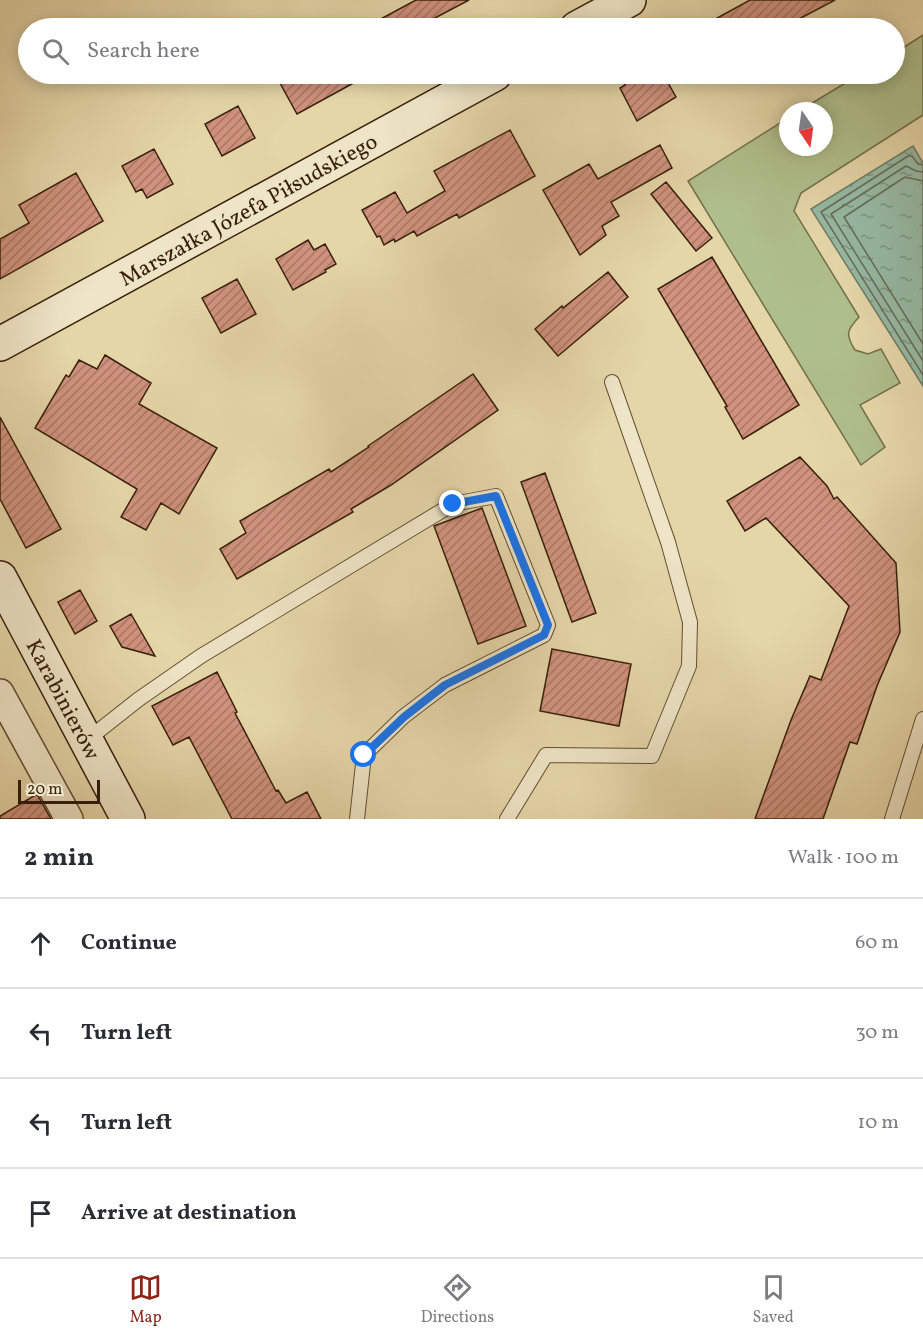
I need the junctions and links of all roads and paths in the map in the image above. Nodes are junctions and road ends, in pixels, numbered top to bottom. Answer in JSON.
{"nodes":[{"id":1,"x":629,"y":0,"type":"edge"},
{"id":2,"x":596,"y":18,"type":"edge"},
{"id":3,"x":477,"y":84,"type":"edge"},
{"id":4,"x":0,"y":344,"type":"edge"},
{"id":5,"x":612,"y":382,"type":"dead end"},
{"id":6,"x":0,"y":578,"type":"edge"},
{"id":7,"x":0,"y":693,"type":"edge"},
{"id":8,"x":923,"y":718,"type":"edge"},
{"id":9,"x":86,"y":740,"type":"junction"},
{"id":10,"x":69,"y":819,"type":"edge"},
{"id":11,"x":128,"y":819,"type":"edge"},
{"id":12,"x":357,"y":819,"type":"edge"},
{"id":13,"x":507,"y":819,"type":"edge"},
{"id":14,"x":892,"y":819,"type":"edge"}],
"edges":[{"from":1,"to":2,"type":"main road"},
{"from":3,"to":4,"type":"main road","name":"Marszałka Józefa Piłsudskiego"},
{"from":5,"to":13,"type":"lane"},
{"from":6,"to":9,"type":"main road","name":"Karabinierów"},
{"from":7,"to":10,"type":"street"},
{"from":8,"to":14,"type":"lane"},
{"from":9,"to":11,"type":"main road","name":"Karabinierów"},
{"from":9,"to":12,"type":"lane"}]}
